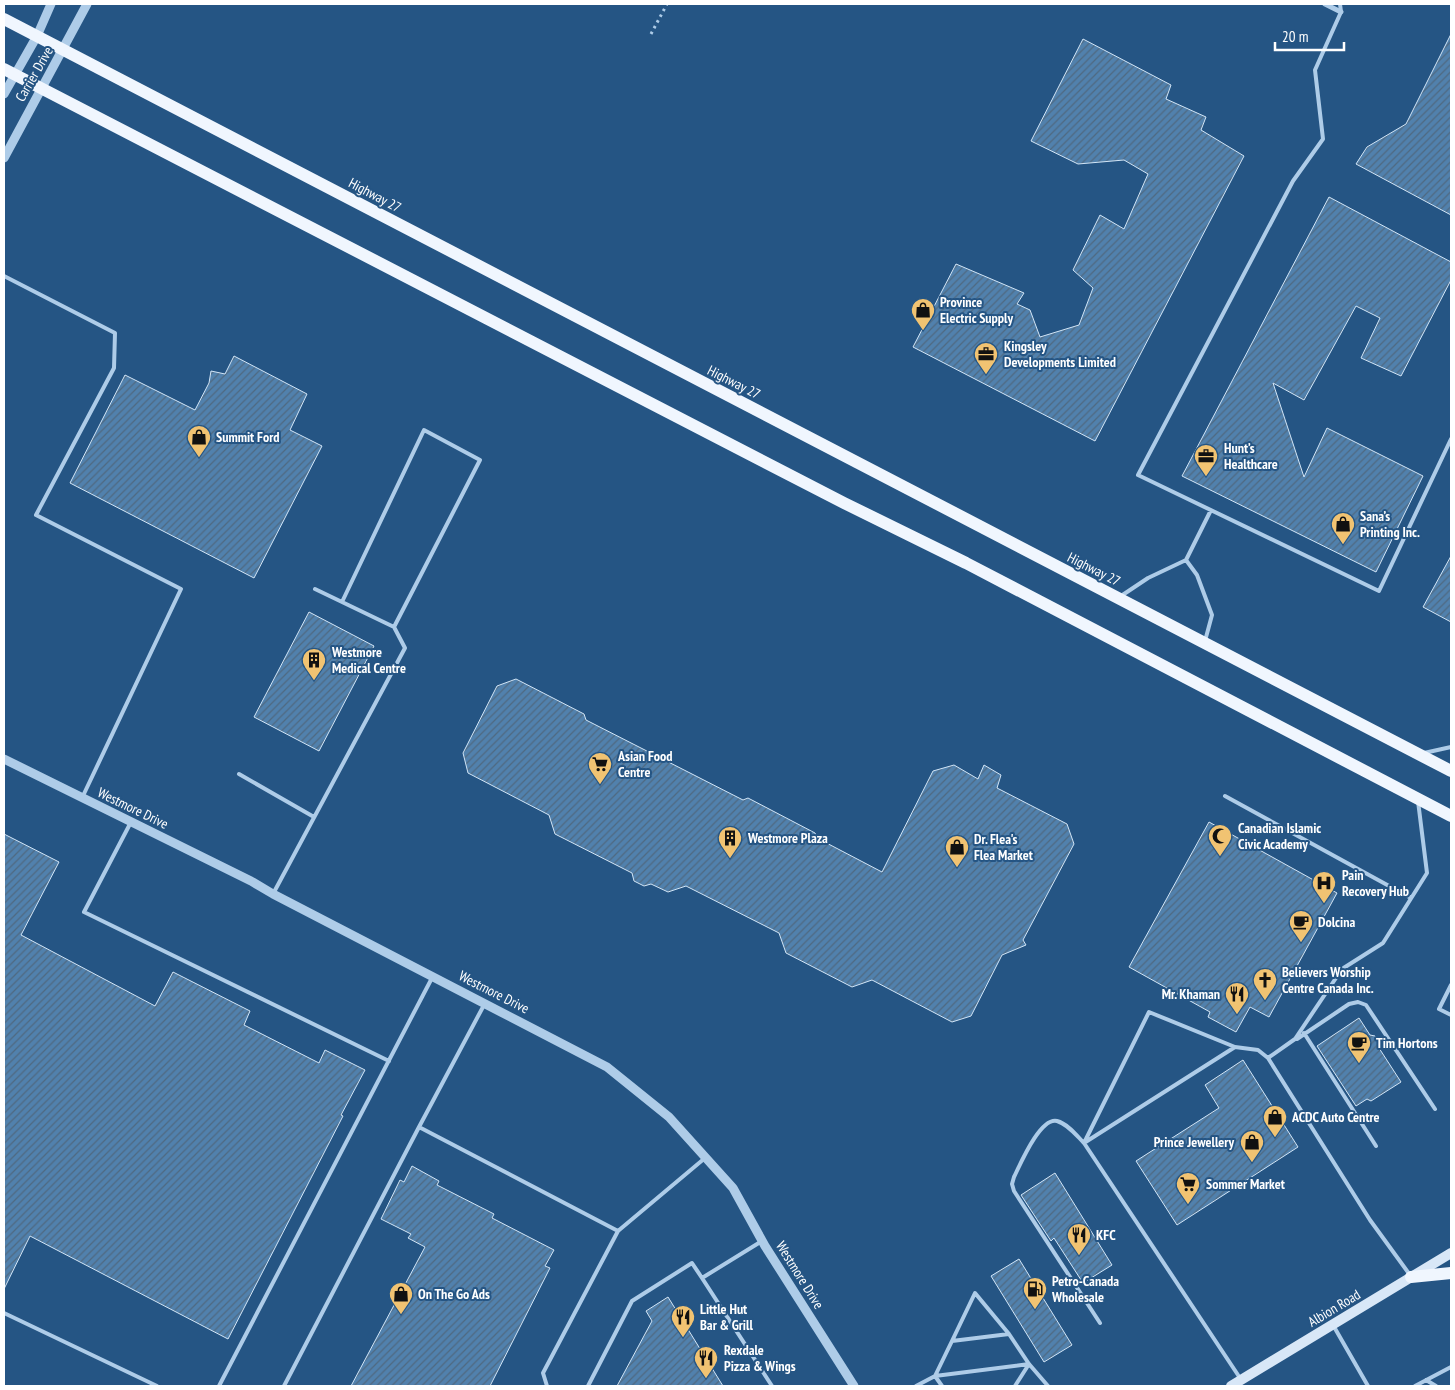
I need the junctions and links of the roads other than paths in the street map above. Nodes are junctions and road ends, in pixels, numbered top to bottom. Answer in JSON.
{"nodes":[{"id":1,"x":51,"y":4,"type":"edge"},
{"id":2,"x":87,"y":4,"type":"edge"},
{"id":3,"x":1325,"y":4,"type":"edge"},
{"id":4,"x":1340,"y":4,"type":"edge"},
{"id":5,"x":1341,"y":12,"type":"junction"},
{"id":6,"x":4,"y":19,"type":"edge"},
{"id":7,"x":36,"y":36,"type":"junction"},
{"id":8,"x":64,"y":51,"type":"junction"},
{"id":9,"x":9,"y":72,"type":"edge"},
{"id":10,"x":40,"y":89,"type":"junction"},
{"id":11,"x":4,"y":94,"type":"edge"},
{"id":12,"x":4,"y":158,"type":"edge"},
{"id":13,"x":4,"y":276,"type":"edge"},
{"id":14,"x":1451,"y":439,"type":"edge"},
{"id":15,"x":1211,"y":510,"type":"junction"},
{"id":16,"x":1186,"y":560,"type":"junction"},
{"id":17,"x":315,"y":589,"type":"dead end"},
{"id":18,"x":1117,"y":598,"type":"junction"},
{"id":19,"x":342,"y":602,"type":"junction"},
{"id":20,"x":394,"y":627,"type":"junction"},
{"id":21,"x":1204,"y":643,"type":"junction"},
{"id":22,"x":1451,"y":748,"type":"edge"},
{"id":23,"x":1419,"y":754,"type":"junction"},
{"id":24,"x":4,"y":760,"type":"edge"},
{"id":25,"x":1451,"y":771,"type":"edge"},
{"id":26,"x":239,"y":774,"type":"dead end"},
{"id":27,"x":1225,"y":796,"type":"dead end"},
{"id":28,"x":82,"y":798,"type":"junction"},
{"id":29,"x":1418,"y":799,"type":"junction"},
{"id":30,"x":1451,"y":816,"type":"edge"},
{"id":31,"x":314,"y":817,"type":"junction"},
{"id":32,"x":131,"y":822,"type":"junction"},
{"id":33,"x":273,"y":894,"type":"junction"},
{"id":34,"x":1411,"y":898,"type":"junction"},
{"id":35,"x":433,"y":976,"type":"junction"},
{"id":36,"x":1451,"y":985,"type":"edge"},
{"id":37,"x":485,"y":1003,"type":"junction"},
{"id":38,"x":1451,"y":1015,"type":"edge"},
{"id":39,"x":1304,"y":1033,"type":"junction"},
{"id":40,"x":1295,"y":1039,"type":"junction"},
{"id":41,"x":1235,"y":1047,"type":"junction"},
{"id":42,"x":1268,"y":1058,"type":"junction"},
{"id":43,"x":389,"y":1061,"type":"junction"},
{"id":44,"x":1435,"y":1109,"type":"dead end"},
{"id":45,"x":418,"y":1127,"type":"junction"},
{"id":46,"x":1084,"y":1143,"type":"junction"},
{"id":47,"x":1376,"y":1146,"type":"dead end"},
{"id":48,"x":706,"y":1157,"type":"junction"},
{"id":49,"x":618,"y":1231,"type":"junction"},
{"id":50,"x":762,"y":1241,"type":"junction"},
{"id":51,"x":1451,"y":1253,"type":"edge"},
{"id":52,"x":1451,"y":1273,"type":"edge"},
{"id":53,"x":1411,"y":1277,"type":"junction"},
{"id":54,"x":702,"y":1278,"type":"junction"},
{"id":55,"x":4,"y":1313,"type":"edge"},
{"id":56,"x":1100,"y":1323,"type":"dead end"},
{"id":57,"x":1333,"y":1325,"type":"junction"},
{"id":58,"x":1010,"y":1334,"type":"junction"},
{"id":59,"x":952,"y":1341,"type":"junction"},
{"id":60,"x":1029,"y":1364,"type":"junction"},
{"id":61,"x":1451,"y":1366,"type":"edge"},
{"id":62,"x":935,"y":1376,"type":"junction"},
{"id":63,"x":1241,"y":1380,"type":"junction"},
{"id":64,"x":1426,"y":1380,"type":"junction"},
{"id":65,"x":156,"y":1386,"type":"edge"},
{"id":66,"x":219,"y":1386,"type":"edge"},
{"id":67,"x":284,"y":1386,"type":"edge"},
{"id":68,"x":547,"y":1386,"type":"edge"},
{"id":69,"x":588,"y":1386,"type":"edge"},
{"id":70,"x":772,"y":1386,"type":"edge"},
{"id":71,"x":854,"y":1386,"type":"edge"},
{"id":72,"x":916,"y":1386,"type":"edge"},
{"id":73,"x":942,"y":1386,"type":"edge"},
{"id":74,"x":1015,"y":1386,"type":"edge"},
{"id":75,"x":1048,"y":1386,"type":"edge"},
{"id":76,"x":1230,"y":1386,"type":"edge"},
{"id":77,"x":1368,"y":1386,"type":"edge"},
{"id":78,"x":1415,"y":1386,"type":"edge"},
{"id":79,"x":1436,"y":1386,"type":"edge"}],
"edges":[{"from":1,"to":7,"type":"street","name":"Carrier Drive"},
{"from":2,"to":8,"type":"street","name":"Carrier Drive"},
{"from":3,"to":5,"type":"street"},
{"from":4,"to":5,"type":"lane"},
{"from":5,"to":15,"type":"lane"},
{"from":6,"to":7,"type":"main road","name":"Highway 27"},
{"from":7,"to":8,"type":"main road","name":"Highway 27"},
{"from":7,"to":9,"type":"street","name":"Carrier Drive"},
{"from":8,"to":10,"type":"street","name":"Carrier Drive"},
{"from":8,"to":18,"type":"main road","name":"Highway 27"},
{"from":9,"to":10,"type":"main road"},
{"from":9,"to":11,"type":"street","name":"Carrier Drive"},
{"from":10,"to":12,"type":"street","name":"Carrier Drive"},
{"from":10,"to":29,"type":"main road"},
{"from":13,"to":28,"type":"lane"},
{"from":14,"to":15,"type":"lane"},
{"from":15,"to":16,"type":"lane"},
{"from":16,"to":18,"type":"lane"},
{"from":16,"to":21,"type":"lane"},
{"from":17,"to":19,"type":"lane"},
{"from":18,"to":21,"type":"main road","name":"Highway 27"},
{"from":19,"to":20,"type":"lane"},
{"from":19,"to":20,"type":"lane"},
{"from":20,"to":31,"type":"lane"},
{"from":21,"to":23,"type":"main road","name":"Highway 27"},
{"from":22,"to":23,"type":"lane"},
{"from":23,"to":25,"type":"main road","name":"Highway 27"},
{"from":24,"to":28,"type":"street","name":"Westmore Drive"},
{"from":26,"to":31,"type":"lane"},
{"from":27,"to":34,"type":"lane"},
{"from":28,"to":32,"type":"street","name":"Westmore Drive"},
{"from":29,"to":30,"type":"main road"},
{"from":29,"to":34,"type":"lane"},
{"from":31,"to":33,"type":"lane"},
{"from":32,"to":33,"type":"street","name":"Westmore Drive"},
{"from":32,"to":43,"type":"lane"},
{"from":33,"to":35,"type":"street","name":"Westmore Drive"},
{"from":34,"to":40,"type":"lane"},
{"from":35,"to":37,"type":"street","name":"Westmore Drive"},
{"from":35,"to":43,"type":"lane"},
{"from":36,"to":38,"type":"lane"},
{"from":37,"to":45,"type":"lane"},
{"from":37,"to":48,"type":"street","name":"Westmore Drive"},
{"from":39,"to":40,"type":"lane"},
{"from":39,"to":44,"type":"lane"},
{"from":39,"to":47,"type":"lane"},
{"from":40,"to":42,"type":"lane"},
{"from":41,"to":42,"type":"lane"},
{"from":41,"to":46,"type":"lane"},
{"from":41,"to":46,"type":"lane"},
{"from":42,"to":53,"type":"lane"},
{"from":43,"to":66,"type":"lane"},
{"from":45,"to":49,"type":"lane"},
{"from":45,"to":67,"type":"lane"},
{"from":46,"to":56,"type":"lane"},
{"from":46,"to":63,"type":"lane"},
{"from":48,"to":49,"type":"lane"},
{"from":48,"to":50,"type":"street","name":"Westmore Drive"},
{"from":49,"to":68,"type":"lane"},
{"from":50,"to":54,"type":"lane"},
{"from":50,"to":71,"type":"street","name":"Westmore Drive"},
{"from":51,"to":53,"type":"main road","name":"Albion Road"},
{"from":52,"to":53,"type":"main road"},
{"from":53,"to":57,"type":"main road","name":"Albion Road"},
{"from":54,"to":69,"type":"lane"},
{"from":54,"to":70,"type":"lane"},
{"from":55,"to":65,"type":"lane"},
{"from":57,"to":63,"type":"main road","name":"Albion Road"},
{"from":57,"to":77,"type":"lane"},
{"from":58,"to":59,"type":"lane"},
{"from":58,"to":59,"type":"lane"},
{"from":58,"to":60,"type":"lane"},
{"from":59,"to":62,"type":"lane"},
{"from":60,"to":62,"type":"lane"},
{"from":60,"to":74,"type":"lane"},
{"from":60,"to":75,"type":"lane"},
{"from":61,"to":64,"type":"lane"},
{"from":62,"to":72,"type":"lane"},
{"from":62,"to":73,"type":"lane"},
{"from":63,"to":76,"type":"main road","name":"Albion Road"},
{"from":64,"to":78,"type":"lane"},
{"from":64,"to":79,"type":"lane"}]}
